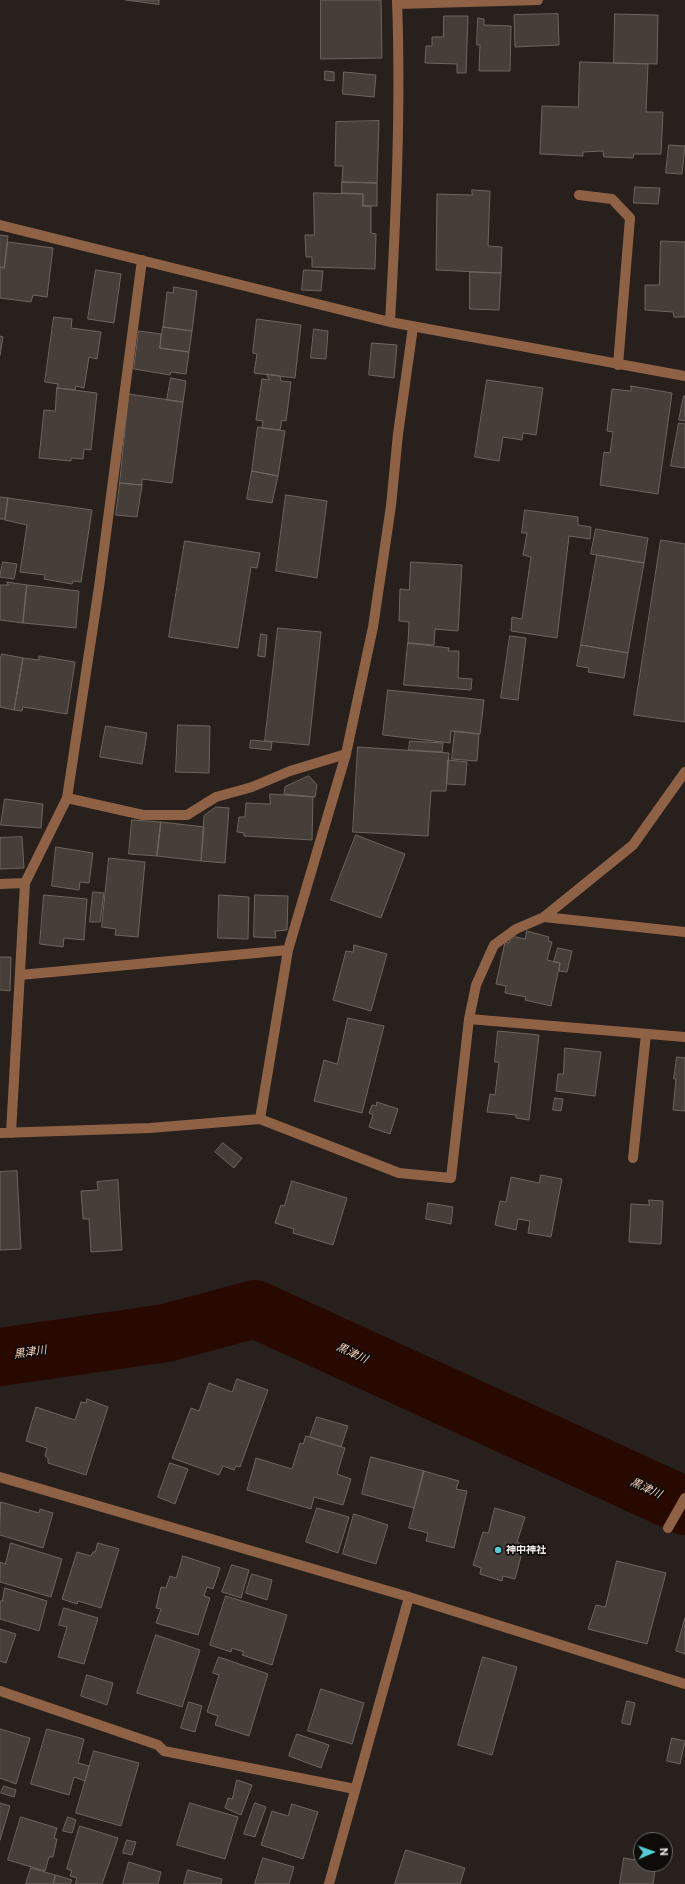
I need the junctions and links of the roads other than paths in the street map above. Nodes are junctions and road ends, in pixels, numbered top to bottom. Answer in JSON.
{"nodes":[{"id":1,"x":538,"y":0,"type":"edge"},
{"id":2,"x":524,"y":1,"type":"edge"},
{"id":3,"x":397,"y":2,"type":"edge"},
{"id":4,"x":579,"y":195,"type":"dead end"},
{"id":5,"x":0,"y":225,"type":"edge"},
{"id":6,"x":142,"y":260,"type":"junction"},
{"id":7,"x":390,"y":322,"type":"junction"},
{"id":8,"x":413,"y":327,"type":"junction"},
{"id":9,"x":618,"y":365,"type":"junction"},
{"id":10,"x":685,"y":376,"type":"edge"},
{"id":11,"x":346,"y":754,"type":"junction"},
{"id":12,"x":685,"y":772,"type":"edge"},
{"id":13,"x":67,"y":798,"type":"junction"},
{"id":14,"x":24,"y":883,"type":"junction"},
{"id":15,"x":0,"y":884,"type":"edge"},
{"id":16,"x":544,"y":917,"type":"junction"},
{"id":17,"x":685,"y":932,"type":"edge"},
{"id":18,"x":288,"y":950,"type":"junction"},
{"id":19,"x":20,"y":976,"type":"junction"},
{"id":20,"x":469,"y":1019,"type":"junction"},
{"id":21,"x":646,"y":1034,"type":"junction"},
{"id":22,"x":685,"y":1037,"type":"edge"},
{"id":23,"x":260,"y":1119,"type":"junction"},
{"id":24,"x":0,"y":1133,"type":"edge"},
{"id":25,"x":11,"y":1133,"type":"junction"},
{"id":26,"x":633,"y":1158,"type":"dead end"},
{"id":27,"x":0,"y":1476,"type":"edge"},
{"id":28,"x":685,"y":1498,"type":"edge"},
{"id":29,"x":668,"y":1528,"type":"dead end"},
{"id":30,"x":409,"y":1597,"type":"junction"},
{"id":31,"x":685,"y":1684,"type":"edge"},
{"id":32,"x":0,"y":1691,"type":"edge"},
{"id":33,"x":355,"y":1789,"type":"junction"},
{"id":34,"x":329,"y":1884,"type":"edge"}],
"edges":[{"from":1,"to":2,"type":"street"},
{"from":2,"to":3,"type":"street"},
{"from":3,"to":7,"type":"street"},
{"from":4,"to":9,"type":"street"},
{"from":5,"to":6,"type":"street"},
{"from":6,"to":7,"type":"street"},
{"from":6,"to":13,"type":"street"},
{"from":7,"to":8,"type":"street"},
{"from":8,"to":9,"type":"street"},
{"from":8,"to":11,"type":"street"},
{"from":9,"to":10,"type":"street"},
{"from":11,"to":13,"type":"street"},
{"from":11,"to":18,"type":"street"},
{"from":12,"to":16,"type":"street"},
{"from":13,"to":14,"type":"street"},
{"from":14,"to":15,"type":"street"},
{"from":14,"to":19,"type":"street"},
{"from":16,"to":17,"type":"street"},
{"from":16,"to":20,"type":"street"},
{"from":18,"to":19,"type":"street"},
{"from":18,"to":23,"type":"street"},
{"from":19,"to":25,"type":"street"},
{"from":20,"to":21,"type":"street"},
{"from":20,"to":23,"type":"street"},
{"from":21,"to":22,"type":"street"},
{"from":21,"to":26,"type":"street"},
{"from":23,"to":25,"type":"street"},
{"from":24,"to":25,"type":"street"},
{"from":27,"to":30,"type":"street"},
{"from":28,"to":29,"type":"street"},
{"from":30,"to":31,"type":"street"},
{"from":30,"to":33,"type":"street"},
{"from":32,"to":33,"type":"street"},
{"from":33,"to":34,"type":"street"}]}
